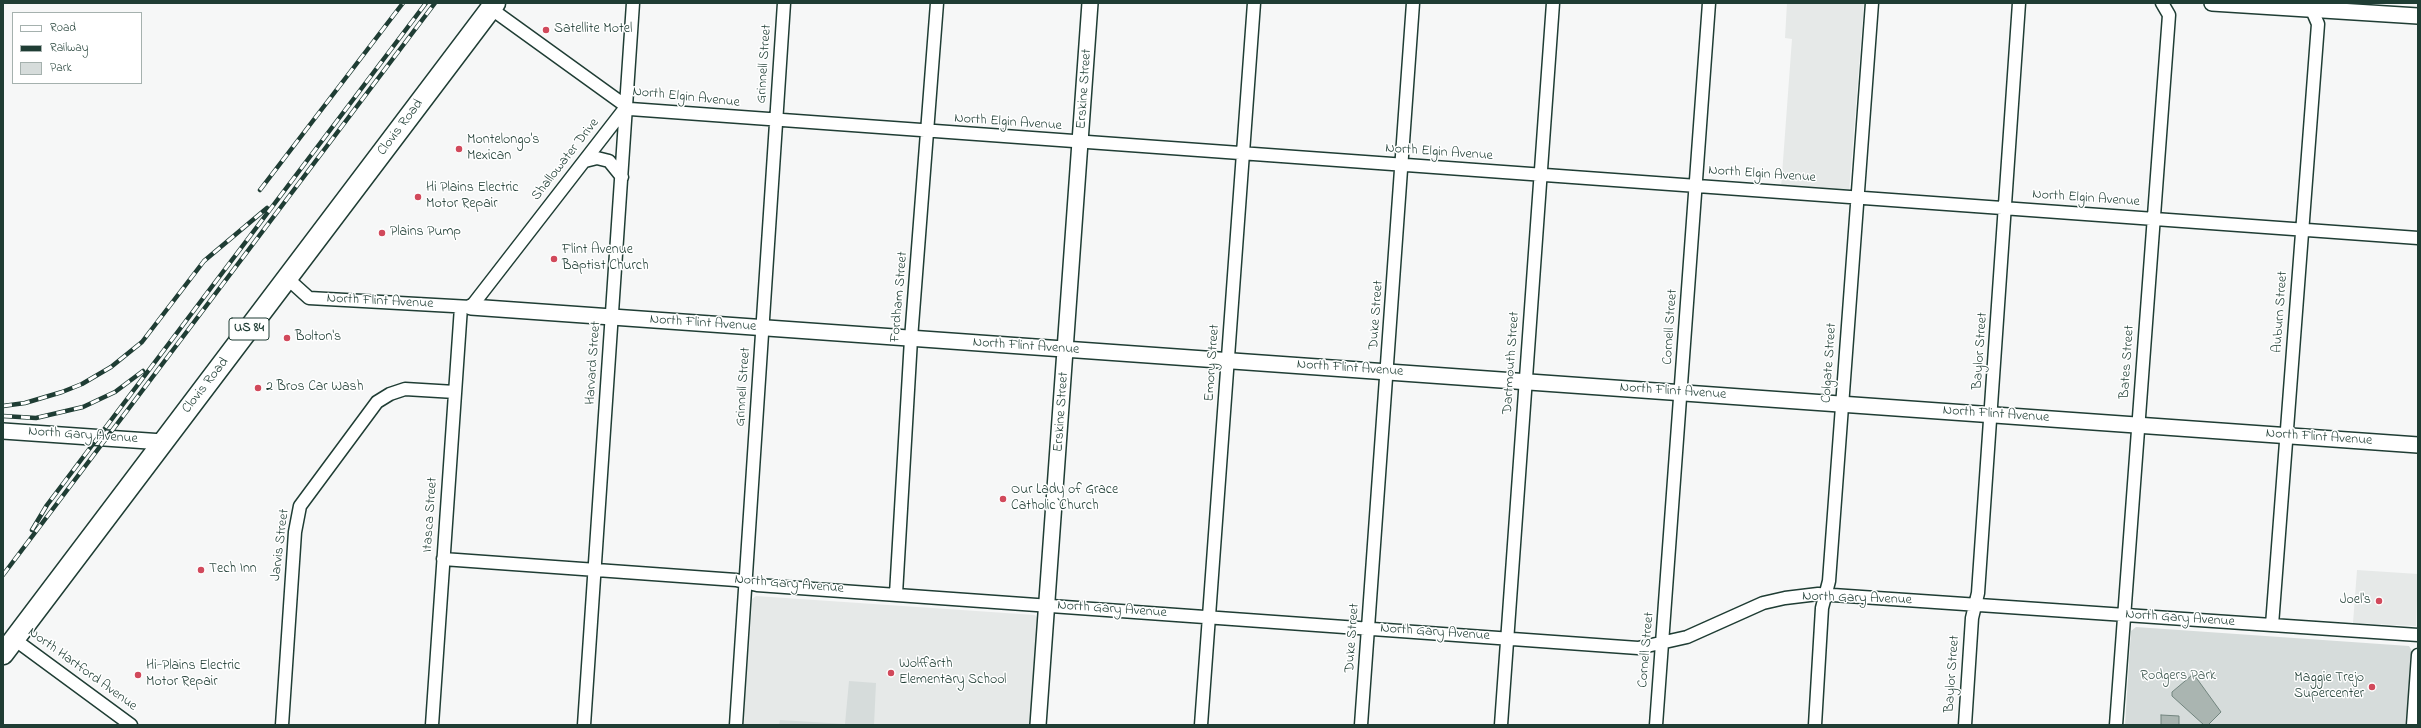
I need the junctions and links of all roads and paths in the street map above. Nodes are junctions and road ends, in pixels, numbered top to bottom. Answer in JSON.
{"nodes":[{"id":1,"x":633,"y":3,"type":"edge"},
{"id":2,"x":784,"y":3,"type":"edge"},
{"id":3,"x":937,"y":3,"type":"edge"},
{"id":4,"x":1090,"y":3,"type":"edge"},
{"id":5,"x":1254,"y":3,"type":"edge"},
{"id":6,"x":1414,"y":3,"type":"edge"},
{"id":7,"x":1553,"y":3,"type":"edge"},
{"id":8,"x":1709,"y":3,"type":"edge"},
{"id":9,"x":1872,"y":3,"type":"edge"},
{"id":10,"x":2019,"y":3,"type":"edge"},
{"id":11,"x":2162,"y":3,"type":"edge"},
{"id":12,"x":2212,"y":3,"type":"edge"},
{"id":13,"x":493,"y":6,"type":"edge"},
{"id":14,"x":2310,"y":6,"type":"edge"},
{"id":15,"x":2418,"y":16,"type":"edge"},
{"id":16,"x":626,"y":107,"type":"junction"},
{"id":17,"x":777,"y":122,"type":"junction"},
{"id":18,"x":929,"y":132,"type":"junction"},
{"id":19,"x":1081,"y":143,"type":"junction"},
{"id":20,"x":1243,"y":154,"type":"junction"},
{"id":21,"x":585,"y":161,"type":"junction"},
{"id":22,"x":1403,"y":165,"type":"junction"},
{"id":23,"x":1540,"y":174,"type":"junction"},
{"id":24,"x":622,"y":177,"type":"junction"},
{"id":25,"x":1696,"y":186,"type":"junction"},
{"id":26,"x":1857,"y":197,"type":"junction"},
{"id":27,"x":2006,"y":208,"type":"junction"},
{"id":28,"x":2154,"y":219,"type":"junction"},
{"id":29,"x":2303,"y":230,"type":"junction"},
{"id":30,"x":2418,"y":238,"type":"edge"},
{"id":31,"x":288,"y":279,"type":"junction"},
{"id":32,"x":466,"y":307,"type":"junction"},
{"id":33,"x":612,"y":317,"type":"junction"},
{"id":34,"x":763,"y":327,"type":"junction"},
{"id":35,"x":911,"y":339,"type":"junction"},
{"id":36,"x":1066,"y":350,"type":"junction"},
{"id":37,"x":1228,"y":360,"type":"junction"},
{"id":38,"x":1388,"y":372,"type":"junction"},
{"id":39,"x":1525,"y":382,"type":"junction"},
{"id":40,"x":455,"y":392,"type":"junction"},
{"id":41,"x":1682,"y":393,"type":"junction"},
{"id":42,"x":1842,"y":404,"type":"junction"},
{"id":43,"x":1991,"y":415,"type":"junction"},
{"id":44,"x":2139,"y":425,"type":"junction"},
{"id":45,"x":3,"y":431,"type":"edge"},
{"id":46,"x":2287,"y":436,"type":"junction"},
{"id":47,"x":163,"y":442,"type":"junction"},
{"id":48,"x":2418,"y":445,"type":"edge"},
{"id":49,"x":443,"y":559,"type":"junction"},
{"id":50,"x":595,"y":569,"type":"junction"},
{"id":51,"x":746,"y":582,"type":"junction"},
{"id":52,"x":896,"y":594,"type":"junction"},
{"id":53,"x":1825,"y":595,"type":"junction"},
{"id":54,"x":1976,"y":604,"type":"junction"},
{"id":55,"x":1047,"y":605,"type":"junction"},
{"id":56,"x":2124,"y":615,"type":"junction"},
{"id":57,"x":1209,"y":617,"type":"junction"},
{"id":58,"x":2272,"y":625,"type":"junction"},
{"id":59,"x":1369,"y":629,"type":"junction"},
{"id":60,"x":2418,"y":635,"type":"edge"},
{"id":61,"x":1508,"y":638,"type":"junction"},
{"id":62,"x":1662,"y":644,"type":"junction"},
{"id":63,"x":9,"y":647,"type":"edge"},
{"id":64,"x":2418,"y":655,"type":"edge"},
{"id":65,"x":131,"y":725,"type":"edge"},
{"id":66,"x":282,"y":725,"type":"edge"},
{"id":67,"x":432,"y":725,"type":"edge"},
{"id":68,"x":584,"y":725,"type":"edge"},
{"id":69,"x":736,"y":725,"type":"edge"},
{"id":70,"x":1038,"y":725,"type":"edge"},
{"id":71,"x":1201,"y":725,"type":"edge"},
{"id":72,"x":1361,"y":725,"type":"edge"},
{"id":73,"x":1501,"y":725,"type":"edge"},
{"id":74,"x":1656,"y":725,"type":"edge"},
{"id":75,"x":1815,"y":725,"type":"edge"},
{"id":76,"x":1965,"y":725,"type":"edge"},
{"id":77,"x":2116,"y":725,"type":"edge"},
{"id":78,"x":2413,"y":725,"type":"edge"}],
"edges":[{"from":1,"to":16,"type":"street","name":"Harvard Street"},
{"from":2,"to":17,"type":"street","name":"Grinnell Street"},
{"from":3,"to":18,"type":"street","name":"Fordham Street"},
{"from":4,"to":19,"type":"street","name":"Erskine Street"},
{"from":5,"to":20,"type":"street","name":"Emory Street"},
{"from":6,"to":22,"type":"street","name":"Duke Street"},
{"from":7,"to":23,"type":"street","name":"Dartmouth Street"},
{"from":8,"to":25,"type":"street","name":"Cornell Street"},
{"from":9,"to":26,"type":"street","name":"Colgate Street"},
{"from":10,"to":27,"type":"street","name":"Baylor Street"},
{"from":11,"to":28,"type":"street","name":"Bates Street"},
{"from":12,"to":14,"type":"street"},
{"from":13,"to":16,"type":"street","name":"North Elgin Avenue"},
{"from":13,"to":31,"type":"highway","name":"Clovis Road","number":"US 84"},
{"from":14,"to":15,"type":"street"},
{"from":14,"to":29,"type":"street","name":"Auburn Street"},
{"from":16,"to":17,"type":"street","name":"North Elgin Avenue"},
{"from":16,"to":21,"type":"street","name":"Shallowater Drive"},
{"from":16,"to":24,"type":"street","name":"Harvard Street"},
{"from":17,"to":18,"type":"street","name":"North Elgin Avenue"},
{"from":17,"to":34,"type":"street","name":"Grinnell Street"},
{"from":18,"to":19,"type":"street","name":"North Elgin Avenue"},
{"from":18,"to":35,"type":"street","name":"Fordham Street"},
{"from":19,"to":20,"type":"street","name":"North Elgin Avenue"},
{"from":19,"to":36,"type":"street","name":"Erskine Street"},
{"from":20,"to":22,"type":"street","name":"North Elgin Avenue"},
{"from":20,"to":37,"type":"street","name":"Emory Street"},
{"from":21,"to":24,"type":"street"},
{"from":21,"to":32,"type":"street","name":"Shallowater Drive"},
{"from":22,"to":23,"type":"street","name":"North Elgin Avenue"},
{"from":22,"to":38,"type":"street","name":"Duke Street"},
{"from":23,"to":25,"type":"street","name":"North Elgin Avenue"},
{"from":23,"to":39,"type":"street","name":"Dartmouth Street"},
{"from":24,"to":33,"type":"street","name":"Harvard Street"},
{"from":25,"to":26,"type":"street","name":"North Elgin Avenue"},
{"from":25,"to":41,"type":"street","name":"Cornell Street"},
{"from":26,"to":27,"type":"street","name":"North Elgin Avenue"},
{"from":26,"to":42,"type":"street","name":"Colgate Street"},
{"from":27,"to":28,"type":"street","name":"North Elgin Avenue"},
{"from":27,"to":43,"type":"street","name":"Baylor Street"},
{"from":28,"to":29,"type":"street","name":"North Elgin Avenue"},
{"from":28,"to":44,"type":"street","name":"Bates Street"},
{"from":29,"to":30,"type":"street","name":"North Elgin Avenue"},
{"from":29,"to":46,"type":"street","name":"Auburn Street"},
{"from":31,"to":32,"type":"street","name":"North Flint Avenue"},
{"from":31,"to":47,"type":"highway","name":"Clovis Road","number":"US 84"},
{"from":32,"to":33,"type":"street","name":"North Flint Avenue"},
{"from":32,"to":40,"type":"street","name":"Itasca Street"},
{"from":33,"to":34,"type":"street","name":"North Flint Avenue"},
{"from":33,"to":50,"type":"street","name":"Harvard Street"},
{"from":34,"to":35,"type":"street","name":"North Flint Avenue"},
{"from":34,"to":51,"type":"street","name":"Grinnell Street"},
{"from":35,"to":36,"type":"street","name":"North Flint Avenue"},
{"from":35,"to":52,"type":"street","name":"Fordham Street"},
{"from":36,"to":37,"type":"street","name":"North Flint Avenue"},
{"from":36,"to":55,"type":"street","name":"Erskine Street"},
{"from":37,"to":38,"type":"street","name":"North Flint Avenue"},
{"from":37,"to":57,"type":"street","name":"Emory Street"},
{"from":38,"to":39,"type":"street","name":"North Flint Avenue"},
{"from":38,"to":59,"type":"street","name":"Duke Street"},
{"from":39,"to":41,"type":"street","name":"North Flint Avenue"},
{"from":39,"to":61,"type":"street","name":"Dartmouth Street"},
{"from":40,"to":49,"type":"street","name":"Itasca Street"},
{"from":40,"to":66,"type":"street","name":"Jarvis Street"},
{"from":41,"to":42,"type":"street","name":"North Flint Avenue"},
{"from":41,"to":62,"type":"street","name":"Cornell Street"},
{"from":42,"to":43,"type":"street","name":"North Flint Avenue"},
{"from":42,"to":53,"type":"street","name":"Colgate Street"},
{"from":43,"to":44,"type":"street","name":"North Flint Avenue"},
{"from":43,"to":54,"type":"street","name":"Baylor Street"},
{"from":44,"to":46,"type":"street","name":"North Flint Avenue"},
{"from":44,"to":56,"type":"street","name":"Bates Street"},
{"from":45,"to":47,"type":"street","name":"North Gary Avenue"},
{"from":46,"to":48,"type":"street","name":"North Flint Avenue"},
{"from":46,"to":58,"type":"street","name":"Auburn Street"},
{"from":47,"to":63,"type":"highway","name":"Clovis Road","number":"US 84"},
{"from":49,"to":50,"type":"street","name":"North Gary Avenue"},
{"from":49,"to":67,"type":"street","name":"Itasca Street"},
{"from":50,"to":51,"type":"street","name":"North Gary Avenue"},
{"from":50,"to":68,"type":"street","name":"Harvard Street"},
{"from":51,"to":52,"type":"street","name":"North Gary Avenue"},
{"from":51,"to":69,"type":"street","name":"Grinnell Street"},
{"from":52,"to":55,"type":"street","name":"North Gary Avenue"},
{"from":53,"to":54,"type":"street","name":"North Gary Avenue"},
{"from":53,"to":62,"type":"street","name":"North Gary Avenue"},
{"from":53,"to":75,"type":"street","name":"Colgate Street"},
{"from":54,"to":56,"type":"street","name":"North Gary Avenue"},
{"from":54,"to":76,"type":"street","name":"Baylor Street"},
{"from":55,"to":57,"type":"street","name":"North Gary Avenue"},
{"from":55,"to":70,"type":"street","name":"Erskine Street"},
{"from":56,"to":58,"type":"street","name":"North Gary Avenue"},
{"from":56,"to":77,"type":"street","name":"Bates Street"},
{"from":57,"to":59,"type":"street","name":"North Gary Avenue"},
{"from":57,"to":71,"type":"street","name":"Emory Street"},
{"from":58,"to":60,"type":"street","name":"North Gary Avenue"},
{"from":59,"to":61,"type":"street","name":"North Gary Avenue"},
{"from":59,"to":72,"type":"street","name":"Duke Street"},
{"from":61,"to":62,"type":"street","name":"North Gary Avenue"},
{"from":61,"to":73,"type":"street","name":"Dartmouth Street"},
{"from":62,"to":74,"type":"street","name":"Cornell Street"},
{"from":63,"to":65,"type":"street","name":"North Hartford Avenue"},
{"from":64,"to":78,"type":"street"}]}
